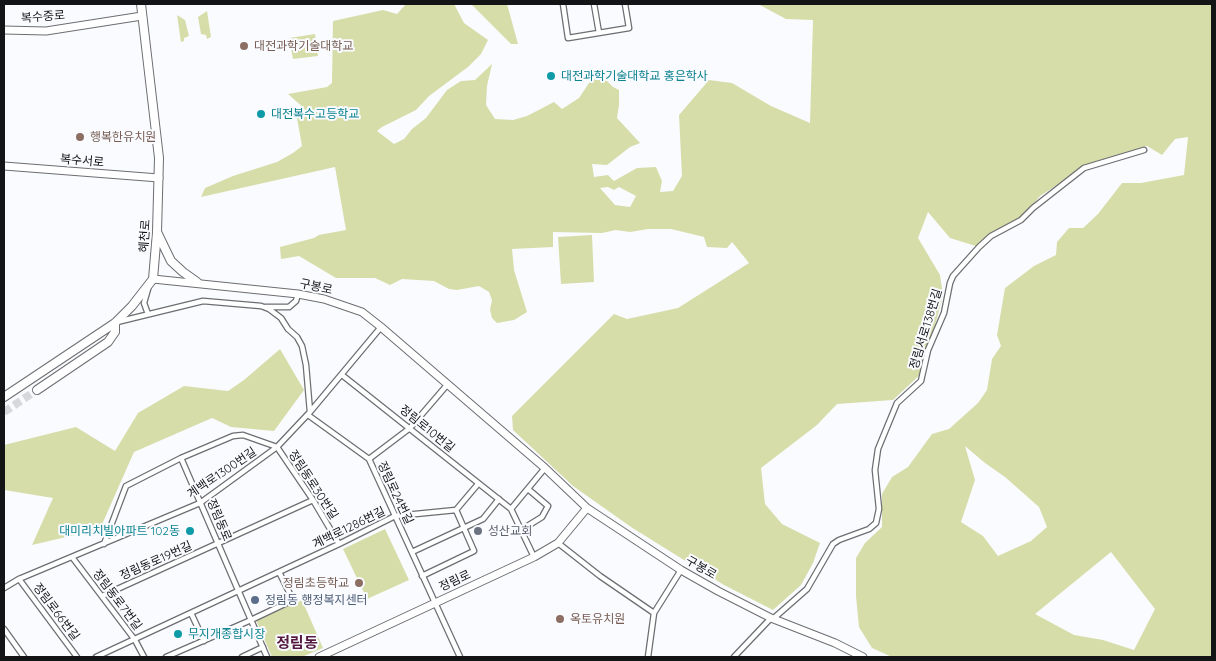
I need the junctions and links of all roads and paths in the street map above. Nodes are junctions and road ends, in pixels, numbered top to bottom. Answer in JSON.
{"nodes":[{"id":1,"x":141,"y":4,"type":"edge"},
{"id":2,"x":563,"y":4,"type":"edge"},
{"id":3,"x":594,"y":4,"type":"edge"},
{"id":4,"x":625,"y":4,"type":"edge"},
{"id":5,"x":142,"y":16,"type":"junction"},
{"id":6,"x":4,"y":30,"type":"edge"},
{"id":7,"x":598,"y":33,"type":"junction"},
{"id":8,"x":1144,"y":150,"type":"dead end"},
{"id":9,"x":4,"y":166,"type":"edge"},
{"id":10,"x":159,"y":178,"type":"junction"},
{"id":11,"x":157,"y":232,"type":"junction"},
{"id":12,"x":151,"y":282,"type":"junction"},
{"id":13,"x":197,"y":282,"type":"junction"},
{"id":14,"x":298,"y":294,"type":"junction"},
{"id":15,"x":261,"y":306,"type":"junction"},
{"id":16,"x":148,"y":314,"type":"junction"},
{"id":17,"x":115,"y":322,"type":"junction"},
{"id":18,"x":382,"y":327,"type":"junction"},
{"id":19,"x":342,"y":375,"type":"junction"},
{"id":20,"x":447,"y":385,"type":"junction"},
{"id":21,"x":37,"y":390,"type":"tunnel mouth"},
{"id":22,"x":4,"y":397,"type":"edge"},
{"id":23,"x":309,"y":414,"type":"junction"},
{"id":24,"x":410,"y":428,"type":"junction"},
{"id":25,"x":277,"y":447,"type":"junction"},
{"id":26,"x":181,"y":458,"type":"junction"},
{"id":27,"x":369,"y":459,"type":"junction"},
{"id":28,"x":545,"y":468,"type":"junction"},
{"id":29,"x":478,"y":484,"type":"junction"},
{"id":30,"x":528,"y":489,"type":"junction"},
{"id":31,"x":499,"y":499,"type":"junction"},
{"id":32,"x":313,"y":500,"type":"junction"},
{"id":33,"x":200,"y":503,"type":"junction"},
{"id":34,"x":587,"y":508,"type":"junction"},
{"id":35,"x":511,"y":509,"type":"junction"},
{"id":36,"x":456,"y":510,"type":"junction"},
{"id":37,"x":395,"y":516,"type":"junction"},
{"id":38,"x":464,"y":528,"type":"junction"},
{"id":39,"x":521,"y":530,"type":"junction"},
{"id":40,"x":558,"y":543,"type":"junction"},
{"id":41,"x":104,"y":544,"type":"junction"},
{"id":42,"x":218,"y":544,"type":"junction"},
{"id":43,"x":339,"y":544,"type":"junction"},
{"id":44,"x":412,"y":552,"type":"junction"},
{"id":45,"x":72,"y":557,"type":"junction"},
{"id":46,"x":534,"y":557,"type":"junction"},
{"id":47,"x":681,"y":570,"type":"junction"},
{"id":48,"x":279,"y":572,"type":"junction"},
{"id":49,"x":422,"y":576,"type":"junction"},
{"id":50,"x":19,"y":579,"type":"junction"},
{"id":51,"x":4,"y":588,"type":"edge"},
{"id":52,"x":239,"y":591,"type":"junction"},
{"id":53,"x":102,"y":596,"type":"junction"},
{"id":54,"x":435,"y":603,"type":"junction"},
{"id":55,"x":654,"y":613,"type":"junction"},
{"id":56,"x":191,"y":614,"type":"junction"},
{"id":57,"x":772,"y":618,"type":"junction"},
{"id":58,"x":251,"y":620,"type":"junction"},
{"id":59,"x":4,"y":629,"type":"edge"},
{"id":60,"x":135,"y":640,"type":"junction"},
{"id":61,"x":204,"y":641,"type":"junction"},
{"id":62,"x":263,"y":647,"type":"junction"},
{"id":63,"x":174,"y":656,"type":"edge"},
{"id":64,"x":24,"y":657,"type":"edge"},
{"id":65,"x":77,"y":657,"type":"edge"},
{"id":66,"x":96,"y":657,"type":"edge"},
{"id":67,"x":144,"y":657,"type":"edge"},
{"id":68,"x":166,"y":657,"type":"edge"},
{"id":69,"x":242,"y":657,"type":"edge"},
{"id":70,"x":267,"y":657,"type":"edge"},
{"id":71,"x":319,"y":657,"type":"edge"},
{"id":72,"x":460,"y":657,"type":"edge"},
{"id":73,"x":648,"y":657,"type":"edge"},
{"id":74,"x":734,"y":657,"type":"edge"},
{"id":75,"x":863,"y":657,"type":"edge"}],
"edges":[{"from":1,"to":5,"type":"main road","name":"혜천로"},
{"from":2,"to":7,"type":"street"},
{"from":3,"to":7,"type":"street"},
{"from":4,"to":7,"type":"street"},
{"from":5,"to":6,"type":"street","name":"복수중로"},
{"from":5,"to":10,"type":"main road","name":"혜천로"},
{"from":8,"to":57,"type":"street","name":"정림서로138번길"},
{"from":9,"to":10,"type":"street","name":"복수서로"},
{"from":10,"to":11,"type":"main road","name":"혜천로"},
{"from":11,"to":12,"type":"main road","name":"혜천로"},
{"from":11,"to":13,"type":"main road"},
{"from":12,"to":13,"type":"street","name":"구봉로"},
{"from":12,"to":16,"type":"street"},
{"from":12,"to":17,"type":"main road"},
{"from":13,"to":14,"type":"street","name":"구봉로"},
{"from":14,"to":15,"type":"street"},
{"from":14,"to":18,"type":"street","name":"구봉로"},
{"from":15,"to":16,"type":"street"},
{"from":15,"to":23,"type":"street"},
{"from":16,"to":17,"type":"street"},
{"from":17,"to":21,"type":"main road"},
{"from":17,"to":22,"type":"main road"},
{"from":18,"to":19,"type":"street","name":"계백로1300번길"},
{"from":18,"to":20,"type":"street","name":"구봉로"},
{"from":19,"to":23,"type":"street","name":"계백로1300번길"},
{"from":19,"to":24,"type":"street","name":"정림로10번길"},
{"from":20,"to":24,"type":"street"},
{"from":20,"to":28,"type":"street","name":"구봉로"},
{"from":23,"to":25,"type":"street","name":"계백로1300번길"},
{"from":23,"to":27,"type":"street","name":"정림로24번길"},
{"from":24,"to":27,"type":"street"},
{"from":24,"to":29,"type":"street","name":"정림로10번길"},
{"from":25,"to":26,"type":"street","name":"정림동로30번길"},
{"from":25,"to":32,"type":"street","name":"정림동로30번길"},
{"from":25,"to":33,"type":"street","name":"계백로1300번길"},
{"from":26,"to":33,"type":"street","name":"정림동로"},
{"from":26,"to":41,"type":"street"},
{"from":27,"to":37,"type":"street","name":"정림로24번길"},
{"from":28,"to":30,"type":"street"},
{"from":28,"to":34,"type":"street","name":"구봉로"},
{"from":29,"to":31,"type":"street","name":"정림로10번길"},
{"from":29,"to":36,"type":"street"},
{"from":30,"to":35,"type":"street"},
{"from":30,"to":39,"type":"street"},
{"from":31,"to":35,"type":"street","name":"정림로10번길"},
{"from":31,"to":38,"type":"street"},
{"from":32,"to":42,"type":"street","name":"정림동로19번길"},
{"from":32,"to":43,"type":"street","name":"정림동로30번길"},
{"from":33,"to":41,"type":"street","name":"계백로1300번길"},
{"from":33,"to":42,"type":"street","name":"정림동로"},
{"from":34,"to":40,"type":"street","name":"정림로"},
{"from":34,"to":47,"type":"street","name":"구봉로"},
{"from":35,"to":39,"type":"street","name":"정림로10번길"},
{"from":36,"to":37,"type":"street","name":"계백로1286번길"},
{"from":36,"to":38,"type":"street","name":"정림로"},
{"from":37,"to":43,"type":"street","name":"계백로1286번길"},
{"from":37,"to":44,"type":"street","name":"정림로24번길"},
{"from":38,"to":44,"type":"street"},
{"from":38,"to":49,"type":"street","name":"정림로"},
{"from":39,"to":46,"type":"street","name":"정림로10번길"},
{"from":40,"to":46,"type":"street","name":"정림로"},
{"from":40,"to":55,"type":"street"},
{"from":41,"to":45,"type":"street","name":"계백로1300번길"},
{"from":42,"to":52,"type":"street","name":"정림동로"},
{"from":42,"to":53,"type":"street","name":"정림동로19번길"},
{"from":43,"to":48,"type":"street","name":"계백로1286번길"},
{"from":44,"to":49,"type":"street","name":"정림로24번길"},
{"from":45,"to":50,"type":"street","name":"계백로1300번길"},
{"from":45,"to":53,"type":"street","name":"정림동로7번길"},
{"from":46,"to":54,"type":"street","name":"정림로"},
{"from":47,"to":55,"type":"street"},
{"from":47,"to":57,"type":"street","name":"구봉로"},
{"from":48,"to":52,"type":"street","name":"계백로1286번길"},
{"from":48,"to":58,"type":"street"},
{"from":49,"to":54,"type":"street","name":"정림로24번길"},
{"from":50,"to":51,"type":"street","name":"계백로1300번길"},
{"from":50,"to":65,"type":"street","name":"정림로66번길"},
{"from":52,"to":56,"type":"street","name":"계백로1286번길"},
{"from":52,"to":58,"type":"street","name":"정림동로"},
{"from":53,"to":60,"type":"street","name":"정림동로7번길"},
{"from":54,"to":71,"type":"street","name":"정림로"},
{"from":54,"to":72,"type":"street","name":"정림로24번길"},
{"from":55,"to":73,"type":"street"},
{"from":56,"to":60,"type":"street","name":"계백로1286번길"},
{"from":56,"to":61,"type":"street"},
{"from":57,"to":74,"type":"street","name":"정림서로138번길"},
{"from":57,"to":75,"type":"street","name":"구봉로"},
{"from":58,"to":61,"type":"street"},
{"from":58,"to":62,"type":"street","name":"정림동로"},
{"from":59,"to":64,"type":"street"},
{"from":60,"to":66,"type":"street","name":"계백로1286번길"},
{"from":60,"to":67,"type":"street","name":"정림동로7번길"},
{"from":61,"to":63,"type":"street"},
{"from":62,"to":69,"type":"street"},
{"from":62,"to":70,"type":"street","name":"정림동로"},
{"from":63,"to":68,"type":"street"}]}
